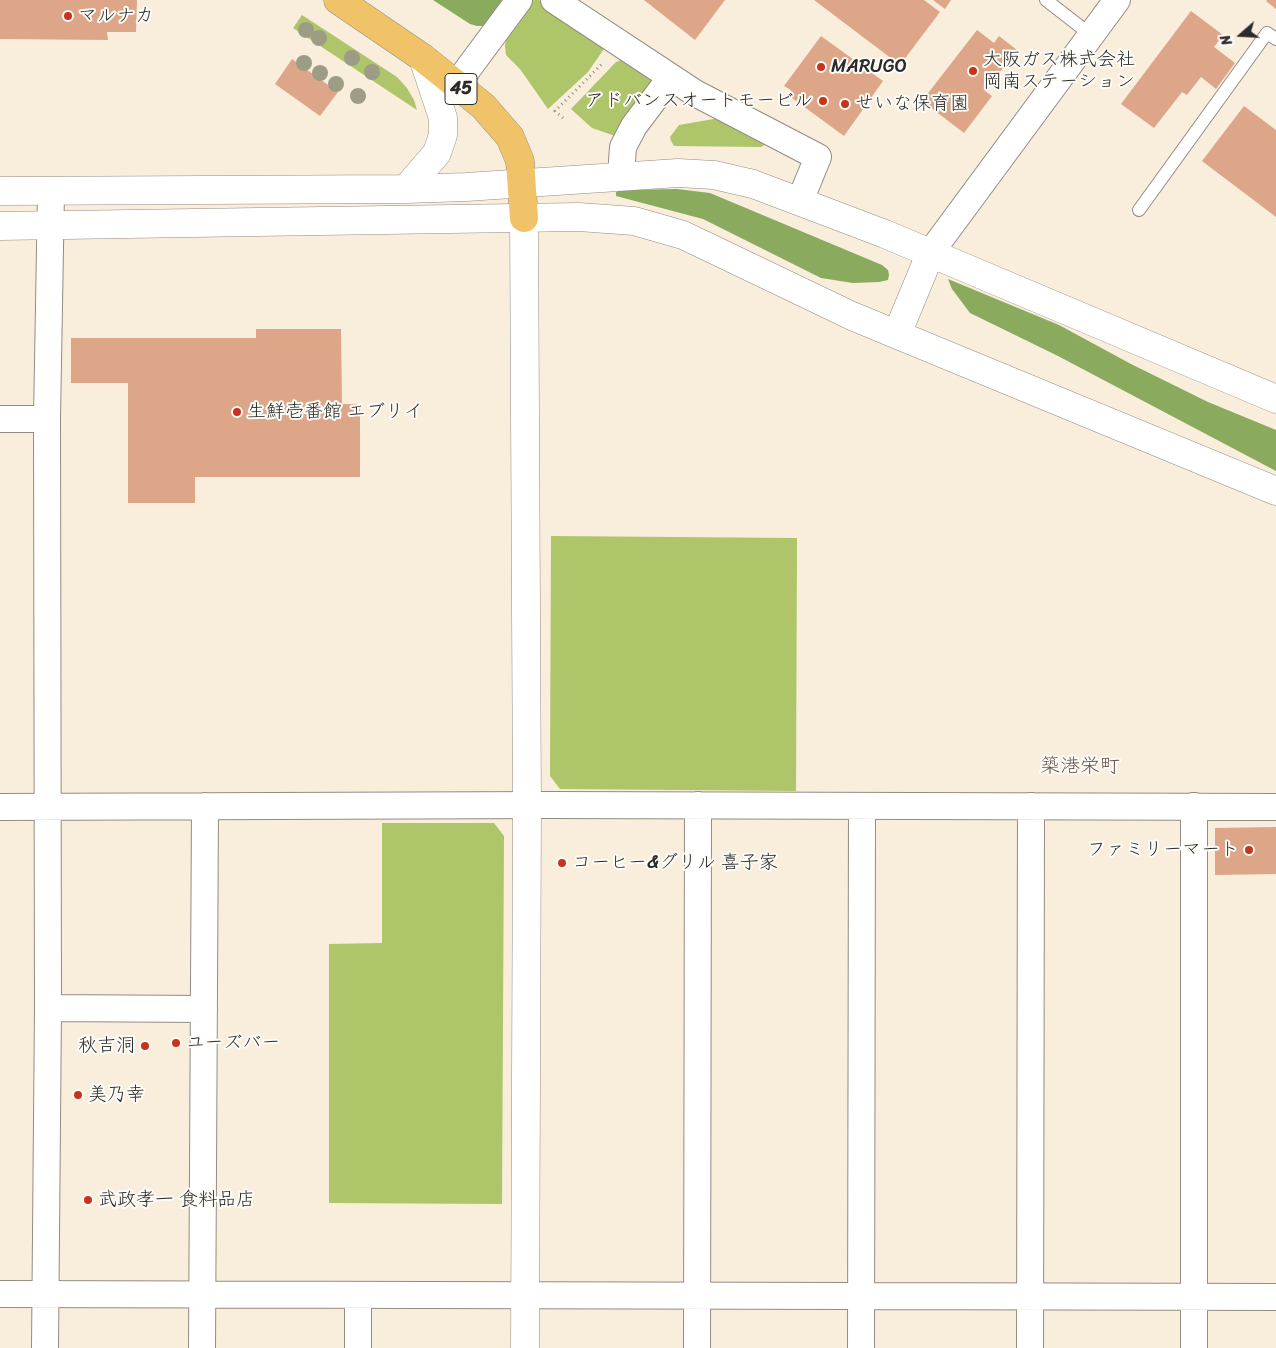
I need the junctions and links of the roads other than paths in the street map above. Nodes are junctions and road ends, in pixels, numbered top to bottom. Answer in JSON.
{"nodes":[{"id":1,"x":338,"y":0,"type":"edge"},
{"id":2,"x":519,"y":0,"type":"edge"},
{"id":3,"x":554,"y":0,"type":"edge"},
{"id":4,"x":1046,"y":0,"type":"edge"},
{"id":5,"x":1116,"y":0,"type":"edge"},
{"id":6,"x":1091,"y":34,"type":"junction"},
{"id":7,"x":1276,"y":40,"type":"edge"},
{"id":8,"x":422,"y":58,"type":"junction"},
{"id":9,"x":671,"y":77,"type":"junction"},
{"id":10,"x":456,"y":84,"type":"junction"},
{"id":11,"x":621,"y":176,"type":"junction"},
{"id":12,"x":522,"y":183,"type":"junction"},
{"id":13,"x":406,"y":189,"type":"junction"},
{"id":14,"x":0,"y":191,"type":"edge"},
{"id":15,"x":52,"y":191,"type":"junction"},
{"id":16,"x":800,"y":201,"type":"junction"},
{"id":17,"x":1139,"y":210,"type":"dead end"},
{"id":18,"x":524,"y":218,"type":"junction"},
{"id":19,"x":0,"y":226,"type":"edge"},
{"id":20,"x":50,"y":226,"type":"junction"},
{"id":21,"x":931,"y":252,"type":"junction"},
{"id":22,"x":897,"y":334,"type":"junction"},
{"id":23,"x":1276,"y":399,"type":"edge"},
{"id":24,"x":0,"y":419,"type":"edge"},
{"id":25,"x":47,"y":419,"type":"junction"},
{"id":26,"x":1276,"y":491,"type":"edge"},
{"id":27,"x":206,"y":806,"type":"junction"},
{"id":28,"x":527,"y":806,"type":"junction"},
{"id":29,"x":698,"y":806,"type":"junction"},
{"id":30,"x":862,"y":806,"type":"junction"},
{"id":31,"x":1031,"y":806,"type":"junction"},
{"id":32,"x":1194,"y":806,"type":"junction"},
{"id":33,"x":1276,"y":806,"type":"edge"},
{"id":34,"x":0,"y":807,"type":"edge"},
{"id":35,"x":47,"y":807,"type":"junction"},
{"id":36,"x":48,"y":1008,"type":"junction"},
{"id":37,"x":204,"y":1009,"type":"junction"},
{"id":38,"x":0,"y":1294,"type":"edge"},
{"id":39,"x":45,"y":1294,"type":"junction"},
{"id":40,"x":202,"y":1295,"type":"junction"},
{"id":41,"x":358,"y":1295,"type":"junction"},
{"id":42,"x":525,"y":1295,"type":"junction"},
{"id":43,"x":697,"y":1296,"type":"junction"},
{"id":44,"x":861,"y":1296,"type":"junction"},
{"id":45,"x":1030,"y":1296,"type":"junction"},
{"id":46,"x":1194,"y":1297,"type":"junction"},
{"id":47,"x":1276,"y":1297,"type":"edge"},
{"id":48,"x":45,"y":1348,"type":"edge"},
{"id":49,"x":202,"y":1348,"type":"edge"},
{"id":50,"x":358,"y":1348,"type":"edge"},
{"id":51,"x":525,"y":1348,"type":"edge"},
{"id":52,"x":697,"y":1348,"type":"edge"},
{"id":53,"x":861,"y":1348,"type":"edge"},
{"id":54,"x":1030,"y":1348,"type":"edge"},
{"id":55,"x":1194,"y":1348,"type":"edge"}],
"edges":[{"from":1,"to":8,"type":"main road","number":"45"},
{"from":2,"to":10,"type":"street"},
{"from":3,"to":9,"type":"street"},
{"from":4,"to":6,"type":"lane"},
{"from":5,"to":6,"type":"street"},
{"from":6,"to":21,"type":"street"},
{"from":7,"to":17,"type":"lane"},
{"from":8,"to":10,"type":"main road","number":"45"},
{"from":8,"to":13,"type":"street"},
{"from":9,"to":11,"type":"street"},
{"from":9,"to":16,"type":"street"},
{"from":10,"to":12,"type":"main road","number":"45"},
{"from":11,"to":12,"type":"street"},
{"from":11,"to":16,"type":"street"},
{"from":12,"to":13,"type":"street"},
{"from":12,"to":18,"type":"main road","number":"45"},
{"from":13,"to":15,"type":"street"},
{"from":14,"to":15,"type":"street"},
{"from":15,"to":20,"type":"street"},
{"from":16,"to":21,"type":"street"},
{"from":18,"to":20,"type":"street"},
{"from":18,"to":22,"type":"street"},
{"from":18,"to":28,"type":"street"},
{"from":19,"to":20,"type":"street"},
{"from":20,"to":25,"type":"street"},
{"from":21,"to":22,"type":"street"},
{"from":21,"to":23,"type":"street"},
{"from":22,"to":26,"type":"street"},
{"from":24,"to":25,"type":"street"},
{"from":25,"to":35,"type":"street"},
{"from":27,"to":28,"type":"street"},
{"from":27,"to":35,"type":"street"},
{"from":27,"to":37,"type":"street"},
{"from":28,"to":29,"type":"street"},
{"from":28,"to":42,"type":"street"},
{"from":29,"to":30,"type":"street"},
{"from":29,"to":43,"type":"street"},
{"from":30,"to":31,"type":"street"},
{"from":30,"to":44,"type":"street"},
{"from":31,"to":32,"type":"street"},
{"from":31,"to":45,"type":"street"},
{"from":32,"to":33,"type":"street"},
{"from":32,"to":46,"type":"street"},
{"from":34,"to":35,"type":"street"},
{"from":35,"to":36,"type":"street"},
{"from":36,"to":37,"type":"street"},
{"from":36,"to":39,"type":"street"},
{"from":37,"to":40,"type":"street"},
{"from":38,"to":39,"type":"street"},
{"from":39,"to":40,"type":"street"},
{"from":39,"to":48,"type":"street"},
{"from":40,"to":41,"type":"street"},
{"from":40,"to":49,"type":"street"},
{"from":41,"to":42,"type":"street"},
{"from":41,"to":50,"type":"street"},
{"from":42,"to":43,"type":"street"},
{"from":42,"to":51,"type":"street"},
{"from":43,"to":44,"type":"street"},
{"from":43,"to":52,"type":"street"},
{"from":44,"to":45,"type":"street"},
{"from":44,"to":53,"type":"street"},
{"from":45,"to":46,"type":"street"},
{"from":45,"to":54,"type":"street"},
{"from":46,"to":47,"type":"street"},
{"from":46,"to":55,"type":"street"}]}
